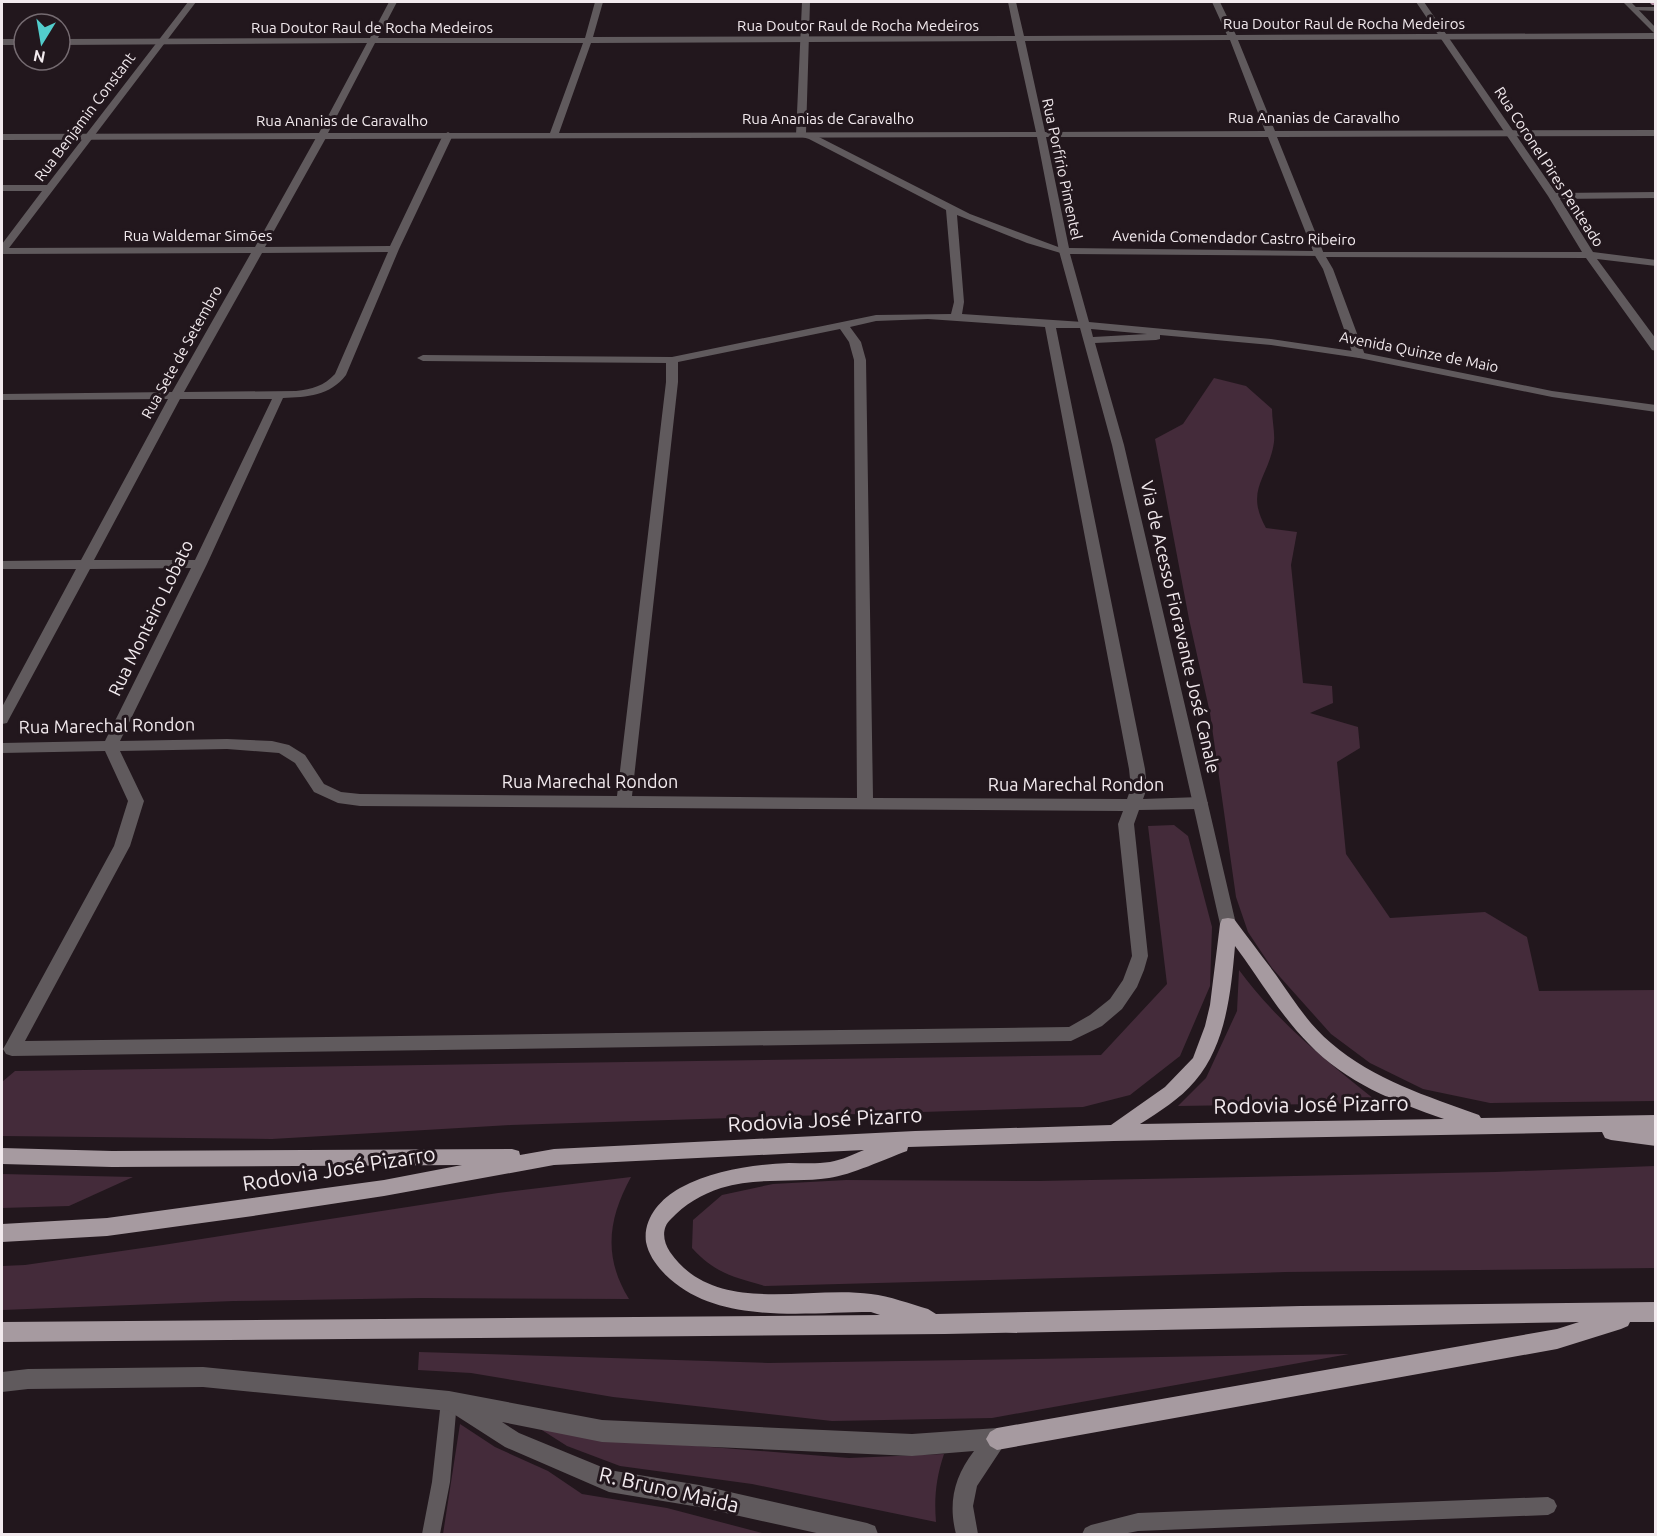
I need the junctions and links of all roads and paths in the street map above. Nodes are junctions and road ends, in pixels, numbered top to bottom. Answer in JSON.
{"nodes":[{"id":1,"x":192,"y":2,"type":"edge"},
{"id":2,"x":393,"y":2,"type":"edge"},
{"id":3,"x":599,"y":2,"type":"edge"},
{"id":4,"x":806,"y":2,"type":"edge"},
{"id":5,"x":1011,"y":2,"type":"edge"},
{"id":6,"x":1216,"y":2,"type":"edge"},
{"id":7,"x":1420,"y":2,"type":"edge"},
{"id":8,"x":1627,"y":2,"type":"edge"},
{"id":9,"x":1634,"y":9,"type":"junction"},
{"id":10,"x":1656,"y":9,"type":"edge"},
{"id":11,"x":1656,"y":34,"type":"edge"},
{"id":12,"x":1443,"y":37,"type":"junction"},
{"id":13,"x":1233,"y":38,"type":"junction"},
{"id":14,"x":1019,"y":39,"type":"junction"},
{"id":15,"x":588,"y":40,"type":"junction"},
{"id":16,"x":806,"y":40,"type":"junction"},
{"id":17,"x":372,"y":41,"type":"junction"},
{"id":18,"x":72,"y":42,"type":"edge"},
{"id":19,"x":162,"y":42,"type":"junction"},
{"id":20,"x":1509,"y":132,"type":"junction"},
{"id":21,"x":1270,"y":133,"type":"junction"},
{"id":22,"x":1656,"y":133,"type":"edge"},
{"id":23,"x":1041,"y":134,"type":"junction"},
{"id":24,"x":448,"y":135,"type":"junction"},
{"id":25,"x":554,"y":135,"type":"junction"},
{"id":26,"x":801,"y":135,"type":"junction"},
{"id":27,"x":88,"y":136,"type":"junction"},
{"id":28,"x":322,"y":136,"type":"junction"},
{"id":29,"x":2,"y":137,"type":"edge"},
{"id":30,"x":2,"y":188,"type":"edge"},
{"id":31,"x":49,"y":188,"type":"junction"},
{"id":32,"x":1656,"y":195,"type":"edge"},
{"id":33,"x":1553,"y":196,"type":"junction"},
{"id":34,"x":951,"y":208,"type":"junction"},
{"id":35,"x":394,"y":249,"type":"junction"},
{"id":36,"x":2,"y":251,"type":"edge"},
{"id":37,"x":257,"y":251,"type":"junction"},
{"id":38,"x":1064,"y":251,"type":"junction"},
{"id":39,"x":1319,"y":254,"type":"junction"},
{"id":40,"x":1589,"y":255,"type":"junction"},
{"id":41,"x":1656,"y":263,"type":"edge"},
{"id":42,"x":956,"y":318,"type":"junction"},
{"id":43,"x":843,"y":325,"type":"junction"},
{"id":44,"x":1050,"y":325,"type":"junction"},
{"id":45,"x":1083,"y":325,"type":"junction"},
{"id":46,"x":1176,"y":335,"type":"junction"},
{"id":47,"x":1090,"y":340,"type":"junction"},
{"id":48,"x":1656,"y":348,"type":"edge"},
{"id":49,"x":1359,"y":355,"type":"junction"},
{"id":50,"x":423,"y":358,"type":"dead end"},
{"id":51,"x":672,"y":360,"type":"junction"},
{"id":52,"x":279,"y":395,"type":"junction"},
{"id":53,"x":176,"y":396,"type":"junction"},
{"id":54,"x":2,"y":397,"type":"edge"},
{"id":55,"x":1656,"y":409,"type":"edge"},
{"id":56,"x":85,"y":564,"type":"junction"},
{"id":57,"x":200,"y":564,"type":"junction"},
{"id":58,"x":2,"y":565,"type":"edge"},
{"id":59,"x":2,"y":719,"type":"edge"},
{"id":60,"x":110,"y":746,"type":"junction"},
{"id":61,"x":2,"y":748,"type":"edge"},
{"id":62,"x":624,"y":802,"type":"junction"},
{"id":63,"x":1200,"y":802,"type":"junction"},
{"id":64,"x":865,"y":804,"type":"junction"},
{"id":65,"x":1131,"y":806,"type":"junction"},
{"id":66,"x":1228,"y":924,"type":"junction"},
{"id":67,"x":1656,"y":1123,"type":"edge"},
{"id":68,"x":1484,"y":1125,"type":"junction"},
{"id":69,"x":1570,"y":1125,"type":"junction"},
{"id":70,"x":1114,"y":1133,"type":"junction"},
{"id":71,"x":1656,"y":1138,"type":"edge"},
{"id":72,"x":915,"y":1139,"type":"junction"},
{"id":73,"x":2,"y":1155,"type":"edge"},
{"id":74,"x":554,"y":1157,"type":"junction"},
{"id":75,"x":2,"y":1233,"type":"edge"},
{"id":76,"x":1646,"y":1313,"type":"edge"},
{"id":77,"x":945,"y":1324,"type":"junction"},
{"id":78,"x":2,"y":1332,"type":"edge"},
{"id":79,"x":2,"y":1382,"type":"edge"},
{"id":80,"x":449,"y":1401,"type":"junction"},
{"id":81,"x":998,"y":1440,"type":"junction"},
{"id":82,"x":1548,"y":1506,"type":"dead end"},
{"id":83,"x":431,"y":1534,"type":"edge"},
{"id":84,"x":867,"y":1534,"type":"edge"},
{"id":85,"x":967,"y":1534,"type":"edge"},
{"id":86,"x":1090,"y":1534,"type":"edge"}],
"edges":[{"from":1,"to":19,"type":"street","name":"Rua Benjamin Constant"},
{"from":2,"to":17,"type":"street","name":"Rua Sete de Setembro"},
{"from":3,"to":15,"type":"street"},
{"from":4,"to":16,"type":"street"},
{"from":5,"to":14,"type":"street","name":"Rua Porfírio Pimentel"},
{"from":6,"to":13,"type":"street"},
{"from":7,"to":12,"type":"street","name":"Rua Coronel Pires Penteado"},
{"from":8,"to":9,"type":"street"},
{"from":9,"to":10,"type":"lane"},
{"from":9,"to":11,"type":"street"},
{"from":11,"to":12,"type":"street","name":"Rua Doutor Raul de Rocha Medeiros"},
{"from":12,"to":13,"type":"street","name":"Rua Doutor Raul de Rocha Medeiros"},
{"from":12,"to":20,"type":"street","name":"Rua Coronel Pires Penteado"},
{"from":13,"to":14,"type":"street","name":"Rua Doutor Raul de Rocha Medeiros"},
{"from":13,"to":21,"type":"street"},
{"from":14,"to":16,"type":"street","name":"Rua Doutor Raul de Rocha Medeiros"},
{"from":14,"to":23,"type":"street","name":"Rua Porfírio Pimentel"},
{"from":15,"to":16,"type":"street","name":"Rua Doutor Raul de Rocha Medeiros"},
{"from":15,"to":17,"type":"street","name":"Rua Doutor Raul de Rocha Medeiros"},
{"from":15,"to":25,"type":"street"},
{"from":16,"to":26,"type":"street"},
{"from":17,"to":19,"type":"street","name":"Rua Doutor Raul de Rocha Medeiros"},
{"from":17,"to":28,"type":"street","name":"Rua Sete de Setembro"},
{"from":18,"to":19,"type":"street","name":"Rua Doutor Raul de Rocha Medeiros"},
{"from":19,"to":27,"type":"street","name":"Rua Benjamin Constant"},
{"from":20,"to":21,"type":"street","name":"Rua Ananias de Caravalho"},
{"from":20,"to":22,"type":"street","name":"Rua Ananias de Caravalho"},
{"from":20,"to":33,"type":"street","name":"Rua Coronel Pires Penteado"},
{"from":21,"to":23,"type":"street","name":"Rua Ananias de Caravalho"},
{"from":21,"to":39,"type":"street"},
{"from":23,"to":26,"type":"street","name":"Rua Ananias de Caravalho"},
{"from":23,"to":38,"type":"street","name":"Rua Porfírio Pimentel"},
{"from":24,"to":25,"type":"street","name":"Rua Ananias de Caravalho"},
{"from":24,"to":28,"type":"street","name":"Rua Ananias de Caravalho"},
{"from":24,"to":35,"type":"street"},
{"from":25,"to":26,"type":"street","name":"Rua Ananias de Caravalho"},
{"from":26,"to":34,"type":"street","name":"Avenida Comendador Castro Ribeiro"},
{"from":27,"to":28,"type":"street","name":"Rua Ananias de Caravalho"},
{"from":27,"to":29,"type":"street","name":"Rua Ananias de Caravalho"},
{"from":27,"to":31,"type":"street","name":"Rua Benjamin Constant"},
{"from":28,"to":37,"type":"street","name":"Rua Sete de Setembro"},
{"from":30,"to":31,"type":"street"},
{"from":31,"to":36,"type":"street","name":"Rua Benjamin Constant"},
{"from":32,"to":33,"type":"street"},
{"from":33,"to":40,"type":"street","name":"Rua Coronel Pires Penteado"},
{"from":34,"to":38,"type":"street","name":"Avenida Comendador Castro Ribeiro"},
{"from":34,"to":42,"type":"street"},
{"from":35,"to":37,"type":"street","name":"Rua Waldemar Simões"},
{"from":35,"to":52,"type":"street"},
{"from":36,"to":37,"type":"street","name":"Rua Waldemar Simões"},
{"from":37,"to":53,"type":"street","name":"Rua Sete de Setembro"},
{"from":38,"to":39,"type":"street","name":"Avenida Comendador Castro Ribeiro"},
{"from":38,"to":45,"type":"street","name":"Rua Porfírio Pimentel"},
{"from":39,"to":40,"type":"street","name":"Avenida Comendador Castro Ribeiro"},
{"from":39,"to":49,"type":"street"},
{"from":40,"to":41,"type":"street","name":"Avenida Comendador Castro Ribeiro"},
{"from":40,"to":48,"type":"street","name":"Rua Coronel Pires Penteado"},
{"from":42,"to":43,"type":"street"},
{"from":42,"to":44,"type":"street"},
{"from":43,"to":51,"type":"street"},
{"from":43,"to":64,"type":"street"},
{"from":44,"to":45,"type":"street"},
{"from":44,"to":65,"type":"street"},
{"from":45,"to":46,"type":"street"},
{"from":45,"to":47,"type":"street","name":"Rua Porfírio Pimentel"},
{"from":46,"to":47,"type":"street"},
{"from":46,"to":49,"type":"street","name":"Avenida Quinze de Maio"},
{"from":47,"to":63,"type":"street","name":"Via de Acesso Fioravante José Canale"},
{"from":49,"to":55,"type":"street","name":"Avenida Quinze de Maio"},
{"from":50,"to":51,"type":"street"},
{"from":51,"to":62,"type":"street"},
{"from":52,"to":53,"type":"street"},
{"from":52,"to":57,"type":"street","name":"Rua Monteiro Lobato"},
{"from":53,"to":54,"type":"street"},
{"from":53,"to":56,"type":"street","name":"Rua Sete de Setembro"},
{"from":56,"to":57,"type":"street"},
{"from":56,"to":58,"type":"street"},
{"from":56,"to":59,"type":"street","name":"Rua Sete de Setembro"},
{"from":57,"to":60,"type":"street","name":"Rua Monteiro Lobato"},
{"from":60,"to":61,"type":"street","name":"Rua Marechal Rondon"},
{"from":60,"to":62,"type":"street","name":"Rua Marechal Rondon"},
{"from":60,"to":65,"type":"street"},
{"from":62,"to":64,"type":"street","name":"Rua Marechal Rondon"},
{"from":63,"to":65,"type":"street","name":"Rua Marechal Rondon"},
{"from":63,"to":66,"type":"street","name":"Via de Acesso Fioravante José Canale"},
{"from":64,"to":65,"type":"street","name":"Rua Marechal Rondon"},
{"from":66,"to":68,"type":"main road"},
{"from":66,"to":70,"type":"main road"},
{"from":67,"to":69,"type":"main road","name":"Rodovia José Pizarro"},
{"from":68,"to":69,"type":"main road","name":"Rodovia José Pizarro"},
{"from":68,"to":70,"type":"main road","name":"Rodovia José Pizarro"},
{"from":69,"to":71,"type":"main road"},
{"from":70,"to":72,"type":"main road","name":"Rodovia José Pizarro"},
{"from":72,"to":74,"type":"main road","name":"Rodovia José Pizarro"},
{"from":72,"to":77,"type":"main road"},
{"from":73,"to":74,"type":"main road"},
{"from":74,"to":75,"type":"main road","name":"Rodovia José Pizarro"},
{"from":76,"to":77,"type":"main road"},
{"from":76,"to":81,"type":"main road"},
{"from":77,"to":78,"type":"main road"},
{"from":79,"to":80,"type":"street"},
{"from":80,"to":81,"type":"street"},
{"from":80,"to":83,"type":"lane"},
{"from":80,"to":84,"type":"street","name":"R. Bruno Maida"},
{"from":81,"to":85,"type":"street"},
{"from":82,"to":86,"type":"lane"}]}
